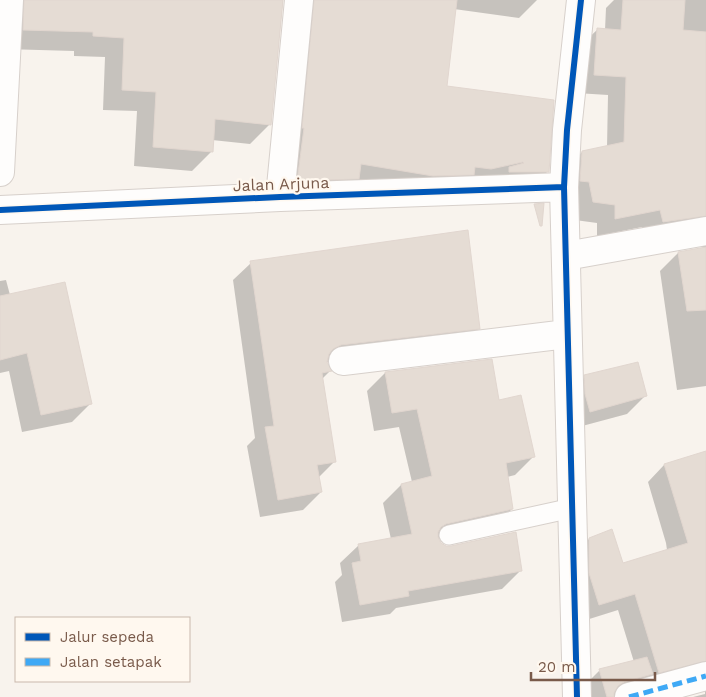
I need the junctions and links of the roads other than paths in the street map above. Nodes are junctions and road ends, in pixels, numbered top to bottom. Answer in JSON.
{"nodes":[{"id":1,"x":9,"y":0,"type":"edge"},
{"id":2,"x":299,"y":0,"type":"edge"},
{"id":3,"x":580,"y":0,"type":"edge"},
{"id":4,"x":0,"y":172,"type":"edge"},
{"id":5,"x":564,"y":187,"type":"junction"},
{"id":6,"x":280,"y":197,"type":"junction"},
{"id":7,"x":0,"y":210,"type":"edge"},
{"id":8,"x":706,"y":231,"type":"edge"},
{"id":9,"x":566,"y":256,"type":"junction"},
{"id":10,"x":567,"y":334,"type":"junction"},
{"id":11,"x":343,"y":361,"type":"dead end"},
{"id":12,"x":572,"y":508,"type":"junction"},
{"id":13,"x":449,"y":535,"type":"dead end"},
{"id":14,"x":706,"y":676,"type":"edge"},
{"id":15,"x":577,"y":697,"type":"edge"},
{"id":16,"x":629,"y":697,"type":"edge"}],
"edges":[{"from":1,"to":4,"type":"street"},
{"from":2,"to":6,"type":"street"},
{"from":3,"to":5,"type":"street"},
{"from":5,"to":6,"type":"street","name":"Jalan Arjuna"},
{"from":5,"to":9,"type":"street"},
{"from":6,"to":7,"type":"street","name":"Jalan Arjuna"},
{"from":8,"to":9,"type":"street"},
{"from":9,"to":10,"type":"street"},
{"from":10,"to":11,"type":"street"},
{"from":10,"to":12,"type":"street"},
{"from":12,"to":13,"type":"lane"},
{"from":12,"to":15,"type":"street"},
{"from":14,"to":16,"type":"street"}]}
